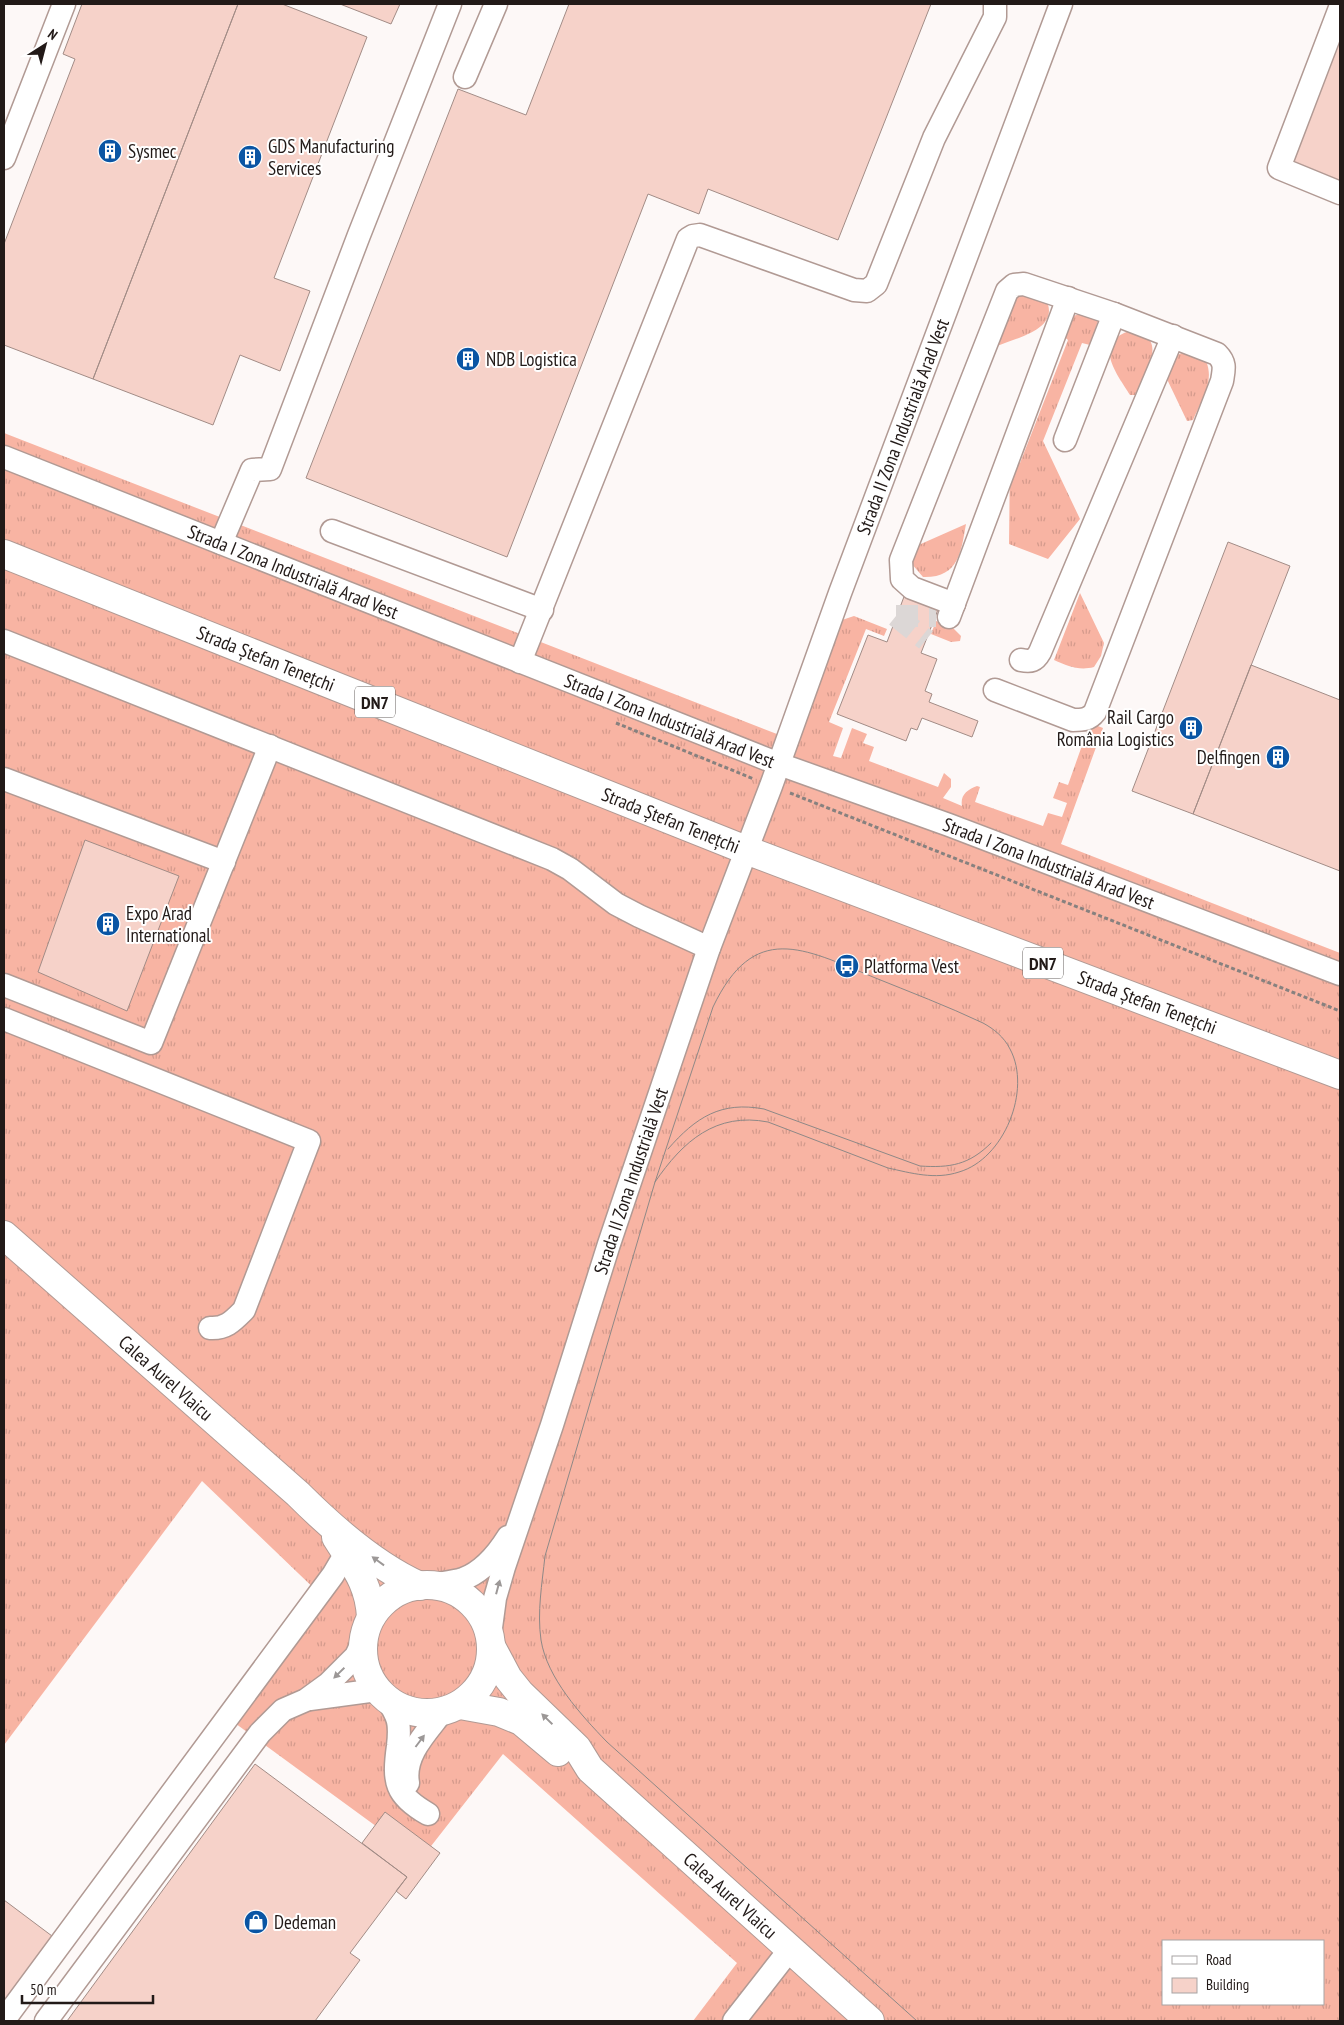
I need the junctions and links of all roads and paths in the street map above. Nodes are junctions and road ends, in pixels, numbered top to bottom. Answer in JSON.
{"nodes":[{"id":1,"x":64,"y":4,"type":"edge"},
{"id":2,"x":450,"y":4,"type":"edge"},
{"id":3,"x":496,"y":4,"type":"edge"},
{"id":4,"x":995,"y":4,"type":"edge"},
{"id":5,"x":1061,"y":4,"type":"edge"},
{"id":6,"x":1340,"y":8,"type":"edge"},
{"id":7,"x":465,"y":77,"type":"dead end"},
{"id":8,"x":4,"y":158,"type":"edge"},
{"id":9,"x":1340,"y":193,"type":"edge"},
{"id":10,"x":1068,"y":298,"type":"junction"},
{"id":11,"x":1114,"y":314,"type":"junction"},
{"id":12,"x":1172,"y":336,"type":"junction"},
{"id":13,"x":1065,"y":440,"type":"dead end"},
{"id":14,"x":4,"y":457,"type":"edge"},
{"id":15,"x":332,"y":531,"type":"dead end"},
{"id":16,"x":221,"y":544,"type":"junction"},
{"id":17,"x":4,"y":554,"type":"edge"},
{"id":18,"x":542,"y":610,"type":"junction"},
{"id":19,"x":4,"y":641,"type":"edge"},
{"id":20,"x":1021,"y":660,"type":"dead end"},
{"id":21,"x":520,"y":662,"type":"junction"},
{"id":22,"x":995,"y":690,"type":"dead end"},
{"id":23,"x":270,"y":746,"type":"junction"},
{"id":24,"x":779,"y":764,"type":"junction"},
{"id":25,"x":4,"y":779,"type":"edge"},
{"id":26,"x":746,"y":850,"type":"junction"},
{"id":27,"x":224,"y":862,"type":"junction"},
{"id":28,"x":709,"y":948,"type":"junction"},
{"id":29,"x":1340,"y":974,"type":"edge"},
{"id":30,"x":4,"y":985,"type":"edge"},
{"id":31,"x":4,"y":1019,"type":"edge"},
{"id":32,"x":1340,"y":1075,"type":"edge"},
{"id":33,"x":4,"y":1235,"type":"edge"},
{"id":34,"x":210,"y":1328,"type":"dead end"},
{"id":35,"x":523,"y":1512,"type":"junction"},
{"id":36,"x":327,"y":1523,"type":"junction"},
{"id":37,"x":346,"y":1553,"type":"junction"},
{"id":38,"x":426,"y":1586,"type":"junction"},
{"id":39,"x":367,"y":1628,"type":"junction"},
{"id":40,"x":491,"y":1641,"type":"junction"},
{"id":41,"x":383,"y":1695,"type":"junction"},
{"id":42,"x":306,"y":1700,"type":"junction"},
{"id":43,"x":451,"y":1709,"type":"junction"},
{"id":44,"x":590,"y":1769,"type":"junction"},
{"id":45,"x":791,"y":1948,"type":"junction"},
{"id":46,"x":4,"y":2020,"type":"edge"},
{"id":47,"x":46,"y":2021,"type":"edge"},
{"id":48,"x":734,"y":2021,"type":"edge"},
{"id":49,"x":870,"y":2021,"type":"edge"}],
"edges":[{"from":1,"to":8,"type":"street"},
{"from":2,"to":16,"type":"street"},
{"from":3,"to":7,"type":"street"},
{"from":4,"to":18,"type":"street"},
{"from":5,"to":24,"type":"street","name":"Strada II Zona Industrială Arad Vest"},
{"from":6,"to":9,"type":"street"},
{"from":10,"to":10,"type":"street"},
{"from":10,"to":11,"type":"street"},
{"from":11,"to":12,"type":"street"},
{"from":11,"to":13,"type":"street"},
{"from":12,"to":20,"type":"street"},
{"from":12,"to":22,"type":"street"},
{"from":14,"to":16,"type":"street","name":"Strada I Zona Industrială Arad Vest"},
{"from":15,"to":18,"type":"street"},
{"from":16,"to":21,"type":"street","name":"Strada I Zona Industrială Arad Vest"},
{"from":17,"to":26,"type":"main road","name":"Strada Ștefan Tenețchi","number":"DN7"},
{"from":18,"to":21,"type":"street"},
{"from":19,"to":23,"type":"street"},
{"from":21,"to":24,"type":"street","name":"Strada I Zona Industrială Arad Vest"},
{"from":23,"to":27,"type":"street"},
{"from":23,"to":28,"type":"street"},
{"from":24,"to":26,"type":"street","name":"Strada II Zona Industrială Arad Vest"},
{"from":24,"to":29,"type":"street","name":"Strada I Zona Industrială Arad Vest"},
{"from":25,"to":27,"type":"street"},
{"from":26,"to":28,"type":"street","name":"Strada II Zona Industrială Vest"},
{"from":26,"to":32,"type":"main road","name":"Strada Ștefan Tenețchi","number":"DN7"},
{"from":27,"to":30,"type":"street"},
{"from":28,"to":35,"type":"street","name":"Strada II Zona Industrială Vest"},
{"from":31,"to":34,"type":"street"},
{"from":33,"to":36,"type":"main road","name":"Calea Aurel Vlaicu"},
{"from":35,"to":38,"type":"street","name":"Strada II Zona Industrială Vest"},
{"from":40,"to":35,"type":"street","name":"Strada II Zona Industrială Vest","one_way":true},
{"from":36,"to":37,"type":"main road","name":"Calea Aurel Vlaicu"},
{"from":38,"to":36,"type":"main road","name":"Calea Aurel Vlaicu","one_way":true},
{"from":37,"to":39,"type":"main road","name":"Calea Aurel Vlaicu"},
{"from":37,"to":46,"type":"street"},
{"from":38,"to":39,"type":"main road"},
{"from":38,"to":40,"type":"main road","name":"Calea Aurel Vlaicu"},
{"from":39,"to":41,"type":"main road","name":"Calea Aurel Vlaicu"},
{"from":39,"to":42,"type":"street","one_way":true},
{"from":40,"to":43,"type":"main road"},
{"from":44,"to":40,"type":"main road","name":"Calea Aurel Vlaicu","one_way":true},
{"from":41,"to":42,"type":"street"},
{"from":41,"to":43,"type":"main road","name":"Calea Aurel Vlaicu"},
{"from":41,"to":43,"type":"street","one_way":true},
{"from":42,"to":47,"type":"street"},
{"from":43,"to":44,"type":"main road","name":"Calea Aurel Vlaicu"},
{"from":44,"to":45,"type":"main road","name":"Calea Aurel Vlaicu"},
{"from":45,"to":48,"type":"street"},
{"from":45,"to":49,"type":"main road","name":"Calea Aurel Vlaicu"}]}
